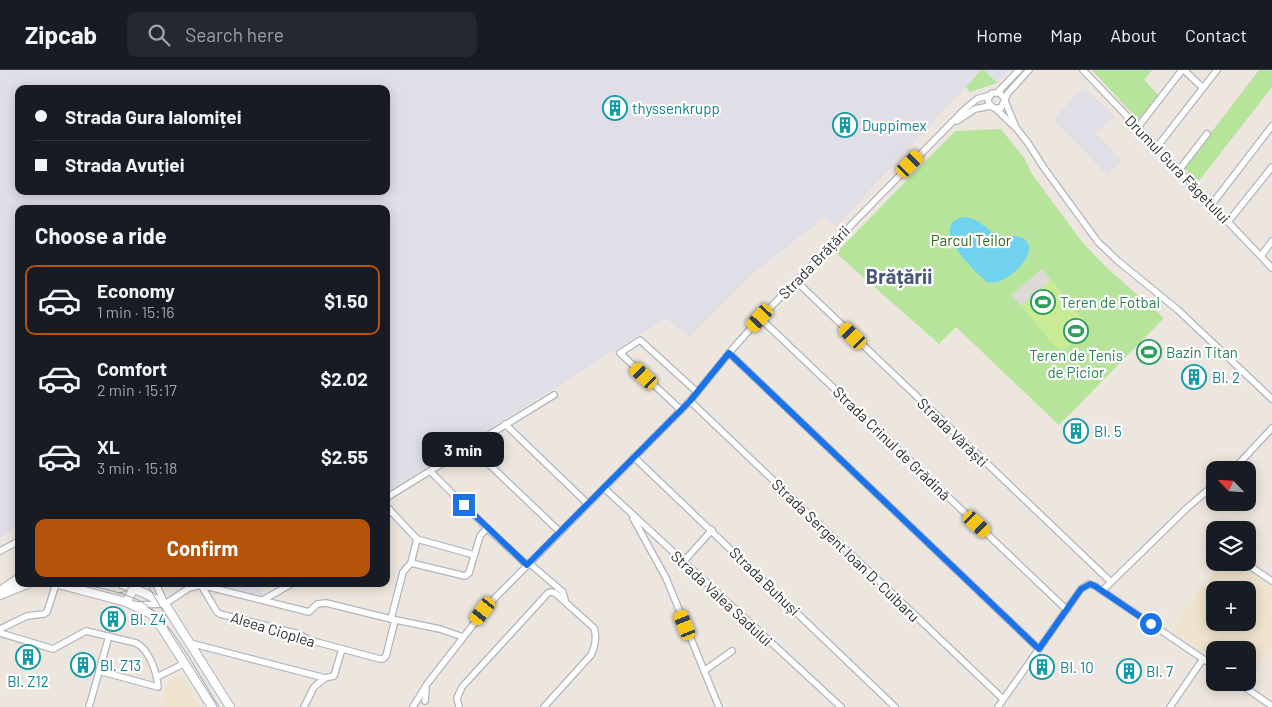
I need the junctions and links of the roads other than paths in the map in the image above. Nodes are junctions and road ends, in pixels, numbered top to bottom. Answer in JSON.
{"nodes":[{"id":1,"x":1019,"y":70,"type":"edge"},
{"id":2,"x":1029,"y":70,"type":"edge"},
{"id":3,"x":1082,"y":70,"type":"edge"},
{"id":4,"x":1183,"y":70,"type":"edge"},
{"id":5,"x":1217,"y":70,"type":"edge"},
{"id":6,"x":1203,"y":88,"type":"junction"},
{"id":7,"x":998,"y":92,"type":"junction"},
{"id":8,"x":990,"y":95,"type":"junction"},
{"id":9,"x":1004,"y":100,"type":"junction"},
{"id":10,"x":993,"y":107,"type":"junction"},
{"id":11,"x":1272,"y":126,"type":"edge"},
{"id":12,"x":1138,"y":127,"type":"junction"},
{"id":13,"x":1017,"y":129,"type":"junction"},
{"id":14,"x":943,"y":131,"type":"junction"},
{"id":15,"x":1207,"y":134,"type":"dead end"},
{"id":16,"x":1157,"y":146,"type":"junction"},
{"id":17,"x":1272,"y":167,"type":"edge"},
{"id":18,"x":1179,"y":170,"type":"junction"},
{"id":19,"x":1212,"y":204,"type":"junction"},
{"id":20,"x":1228,"y":222,"type":"junction"},
{"id":21,"x":1272,"y":241,"type":"edge"},
{"id":22,"x":1261,"y":256,"type":"junction"},
{"id":23,"x":1272,"y":268,"type":"edge"},
{"id":24,"x":796,"y":281,"type":"junction"},
{"id":25,"x":760,"y":318,"type":"junction"},
{"id":26,"x":729,"y":353,"type":"junction"},
{"id":27,"x":698,"y":392,"type":"junction"},
{"id":28,"x":554,"y":395,"type":"dead end"},
{"id":29,"x":1272,"y":399,"type":"edge"},
{"id":30,"x":690,"y":401,"type":"junction"},
{"id":31,"x":681,"y":410,"type":"junction"},
{"id":32,"x":505,"y":424,"type":"junction"},
{"id":33,"x":1272,"y":428,"type":"edge"},
{"id":34,"x":470,"y":446,"type":"junction"},
{"id":35,"x":634,"y":457,"type":"junction"},
{"id":36,"x":1241,"y":461,"type":"edge"},
{"id":37,"x":430,"y":471,"type":"junction"},
{"id":38,"x":604,"y":488,"type":"junction"},
{"id":39,"x":1206,"y":492,"type":"edge"},
{"id":40,"x":390,"y":496,"type":"edge"},
{"id":41,"x":588,"y":504,"type":"junction"},
{"id":42,"x":390,"y":510,"type":"edge"},
{"id":43,"x":631,"y":514,"type":"junction"},
{"id":44,"x":487,"y":528,"type":"junction"},
{"id":45,"x":712,"y":530,"type":"junction"},
{"id":46,"x":560,"y":532,"type":"junction"},
{"id":47,"x":418,"y":539,"type":"junction"},
{"id":48,"x":15,"y":543,"type":"edge"},
{"id":49,"x":0,"y":551,"type":"edge"},
{"id":50,"x":474,"y":555,"type":"junction"},
{"id":51,"x":683,"y":562,"type":"junction"},
{"id":52,"x":411,"y":563,"type":"junction"},
{"id":53,"x":528,"y":564,"type":"junction"},
{"id":54,"x":1256,"y":570,"type":"edge"},
{"id":55,"x":15,"y":579,"type":"edge"},
{"id":56,"x":1272,"y":581,"type":"edge"},
{"id":57,"x":1110,"y":582,"type":"junction"},
{"id":58,"x":20,"y":587,"type":"edge"},
{"id":59,"x":56,"y":587,"type":"edge"},
{"id":60,"x":68,"y":587,"type":"edge"},
{"id":61,"x":135,"y":587,"type":"edge"},
{"id":62,"x":138,"y":587,"type":"edge"},
{"id":63,"x":157,"y":587,"type":"edge"},
{"id":64,"x":193,"y":587,"type":"edge"},
{"id":65,"x":203,"y":587,"type":"edge"},
{"id":66,"x":210,"y":587,"type":"edge"},
{"id":67,"x":286,"y":587,"type":"edge"},
{"id":68,"x":0,"y":591,"type":"edge"},
{"id":69,"x":1102,"y":591,"type":"junction"},
{"id":70,"x":0,"y":595,"type":"edge"},
{"id":71,"x":263,"y":600,"type":"junction"},
{"id":72,"x":126,"y":602,"type":"junction"},
{"id":73,"x":566,"y":602,"type":"junction"},
{"id":74,"x":165,"y":604,"type":"junction"},
{"id":75,"x":136,"y":605,"type":"junction"},
{"id":76,"x":1066,"y":610,"type":"junction"},
{"id":77,"x":393,"y":620,"type":"junction"},
{"id":78,"x":0,"y":629,"type":"edge"},
{"id":79,"x":0,"y":633,"type":"edge"},
{"id":80,"x":108,"y":636,"type":"junction"},
{"id":81,"x":463,"y":637,"type":"junction"},
{"id":82,"x":190,"y":643,"type":"junction"},
{"id":83,"x":342,"y":649,"type":"junction"},
{"id":84,"x":1039,"y":649,"type":"junction"},
{"id":85,"x":732,"y":651,"type":"dead end"},
{"id":86,"x":1203,"y":659,"type":"junction"},
{"id":87,"x":1206,"y":661,"type":"edge"},
{"id":88,"x":184,"y":663,"type":"junction"},
{"id":89,"x":99,"y":671,"type":"junction"},
{"id":90,"x":704,"y":671,"type":"junction"},
{"id":91,"x":157,"y":677,"type":"junction"},
{"id":92,"x":325,"y":678,"type":"junction"},
{"id":93,"x":427,"y":684,"type":"junction"},
{"id":94,"x":1250,"y":691,"type":"edge"},
{"id":95,"x":1003,"y":700,"type":"junction"},
{"id":96,"x":416,"y":701,"type":"junction"},
{"id":97,"x":426,"y":704,"type":"edge"},
{"id":98,"x":1272,"y":706,"type":"edge"},
{"id":99,"x":89,"y":707,"type":"edge"},
{"id":100,"x":212,"y":707,"type":"edge"},
{"id":101,"x":230,"y":707,"type":"edge"},
{"id":102,"x":304,"y":707,"type":"edge"},
{"id":103,"x":413,"y":707,"type":"edge"},
{"id":104,"x":459,"y":707,"type":"edge"},
{"id":105,"x":544,"y":707,"type":"edge"},
{"id":106,"x":719,"y":707,"type":"edge"},
{"id":107,"x":841,"y":707,"type":"edge"},
{"id":108,"x":895,"y":707,"type":"edge"},
{"id":109,"x":998,"y":707,"type":"edge"},
{"id":110,"x":1170,"y":707,"type":"edge"}],
"edges":[{"from":1,"to":7,"type":"street"},
{"from":2,"to":9,"type":"street"},
{"from":3,"to":12,"type":"street","name":"Drumul Gura Făgetului"},
{"from":4,"to":6,"type":"street"},
{"from":4,"to":12,"type":"street"},
{"from":5,"to":6,"type":"street"},
{"from":6,"to":16,"type":"street"},
{"from":7,"to":8,"type":"street"},
{"from":7,"to":9,"type":"street"},
{"from":8,"to":10,"type":"street"},
{"from":8,"to":14,"type":"street","name":"Strada Brățării"},
{"from":9,"to":10,"type":"street"},
{"from":9,"to":13,"type":"street"},
{"from":10,"to":13,"type":"street"},
{"from":10,"to":14,"type":"street","name":"Strada Brățării"},
{"from":11,"to":19,"type":"street"},
{"from":12,"to":16,"type":"street","name":"Drumul Gura Făgetului"},
{"from":13,"to":29,"type":"street"},
{"from":14,"to":24,"type":"street","name":"Strada Brățării"},
{"from":15,"to":18,"type":"street"},
{"from":16,"to":18,"type":"street","name":"Drumul Gura Făgetului"},
{"from":17,"to":20,"type":"street"},
{"from":18,"to":19,"type":"street","name":"Drumul Gura Făgetului"},
{"from":19,"to":20,"type":"street","name":"Drumul Gura Făgetului"},
{"from":20,"to":22,"type":"street","name":"Drumul Gura Făgetului"},
{"from":21,"to":22,"type":"street"},
{"from":22,"to":23,"type":"street","name":"Drumul Gura Făgetului"},
{"from":24,"to":25,"type":"street","name":"Strada Brățării"},
{"from":24,"to":57,"type":"street","name":"Strada Vărăști"},
{"from":25,"to":26,"type":"street","name":"Strada Brățării"},
{"from":25,"to":76,"type":"street","name":"Strada Crinul de Grădină"},
{"from":26,"to":27,"type":"street","name":"Strada Brățării"},
{"from":26,"to":84,"type":"street"},
{"from":27,"to":30,"type":"street","name":"Strada Brățării"},
{"from":27,"to":31,"type":"street"},
{"from":28,"to":32,"type":"street"},
{"from":30,"to":31,"type":"street","name":"Strada Brățării"},
{"from":30,"to":95,"type":"street","name":"Strada Sergent Ioan D. Cuibaru"},
{"from":31,"to":35,"type":"street","name":"Strada Brățării"},
{"from":32,"to":34,"type":"street"},
{"from":32,"to":41,"type":"street"},
{"from":33,"to":36,"type":"street"},
{"from":34,"to":37,"type":"street"},
{"from":34,"to":46,"type":"street"},
{"from":35,"to":38,"type":"street","name":"Strada Brățării"},
{"from":35,"to":45,"type":"street","name":"Strada Buhuși"},
{"from":37,"to":40,"type":"street"},
{"from":37,"to":44,"type":"street"},
{"from":38,"to":41,"type":"street","name":"Strada Brățării"},
{"from":38,"to":43,"type":"street","name":"Strada Valea Sadului"},
{"from":39,"to":57,"type":"street"},
{"from":41,"to":46,"type":"street","name":"Strada Brățării"},
{"from":42,"to":47,"type":"street"},
{"from":43,"to":51,"type":"street","name":"Strada Valea Sadului"},
{"from":43,"to":90,"type":"street"},
{"from":44,"to":50,"type":"street"},
{"from":44,"to":53,"type":"street"},
{"from":45,"to":51,"type":"street"},
{"from":45,"to":108,"type":"street","name":"Strada Buhuși"},
{"from":46,"to":53,"type":"street","name":"Strada Brățării"},
{"from":47,"to":50,"type":"street"},
{"from":47,"to":52,"type":"street","name":"Aleea Cioplea"},
{"from":48,"to":49,"type":"street"},
{"from":50,"to":52,"type":"street"},
{"from":51,"to":107,"type":"street","name":"Strada Valea Sadului"},
{"from":52,"to":77,"type":"street","name":"Aleea Cioplea"},
{"from":53,"to":73,"type":"street"},
{"from":53,"to":81,"type":"street","name":"Strada Brățării"},
{"from":54,"to":56,"type":"street"},
{"from":55,"to":68,"type":"main road"},
{"from":57,"to":69,"type":"street"},
{"from":58,"to":70,"type":"main road"},
{"from":59,"to":78,"type":"street"},
{"from":60,"to":72,"type":"main road"},
{"from":61,"to":72,"type":"main road"},
{"from":62,"to":74,"type":"main road"},
{"from":63,"to":74,"type":"street"},
{"from":64,"to":74,"type":"street"},
{"from":65,"to":83,"type":"street","name":"Aleea Cioplea"},
{"from":66,"to":71,"type":"street"},
{"from":67,"to":71,"type":"street","name":"Aleea Cioplea"},
{"from":69,"to":76,"type":"street"},
{"from":69,"to":86,"type":"street"},
{"from":71,"to":77,"type":"street"},
{"from":72,"to":75,"type":"main road"},
{"from":73,"to":104,"type":"street"},
{"from":73,"to":105,"type":"street"},
{"from":74,"to":75,"type":"street"},
{"from":74,"to":82,"type":"main road"},
{"from":75,"to":88,"type":"main road"},
{"from":76,"to":84,"type":"street"},
{"from":77,"to":81,"type":"street"},
{"from":77,"to":83,"type":"street","name":"Aleea Cioplea"},
{"from":79,"to":80,"type":"street"},
{"from":80,"to":89,"type":"street"},
{"from":80,"to":91,"type":"street"},
{"from":81,"to":93,"type":"street","name":"Strada Brățării"},
{"from":82,"to":92,"type":"street"},
{"from":82,"to":101,"type":"main road"},
{"from":83,"to":92,"type":"street"},
{"from":84,"to":95,"type":"street"},
{"from":85,"to":90,"type":"street"},
{"from":86,"to":87,"type":"street"},
{"from":86,"to":110,"type":"street"},
{"from":88,"to":91,"type":"street"},
{"from":88,"to":100,"type":"main road"},
{"from":89,"to":91,"type":"street"},
{"from":89,"to":99,"type":"street"},
{"from":90,"to":106,"type":"street"},
{"from":92,"to":102,"type":"street"},
{"from":93,"to":96,"type":"street","name":"Strada Brățării"},
{"from":93,"to":97,"type":"street"},
{"from":94,"to":98,"type":"street"},
{"from":95,"to":109,"type":"street"},
{"from":96,"to":97,"type":"street"},
{"from":96,"to":103,"type":"street","name":"Strada Brățării"}]}
